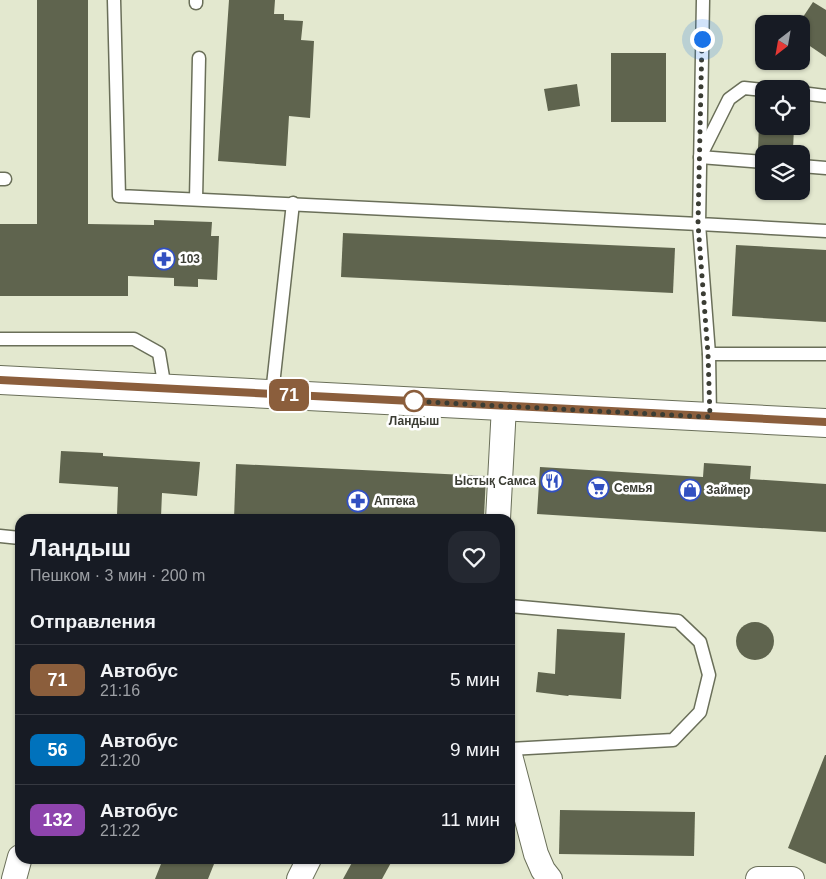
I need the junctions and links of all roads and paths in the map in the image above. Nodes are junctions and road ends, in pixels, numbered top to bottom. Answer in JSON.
{"nodes":[{"id":1,"x":114,"y":0,"type":"edge"},
{"id":2,"x":703,"y":0,"type":"edge"},
{"id":3,"x":199,"y":58,"type":"dead end"},
{"id":4,"x":755,"y":89,"type":"edge"},
{"id":5,"x":810,"y":94,"type":"edge"},
{"id":6,"x":826,"y":96,"type":"edge"},
{"id":7,"x":700,"y":157,"type":"junction"},
{"id":8,"x":755,"y":161,"type":"edge"},
{"id":9,"x":810,"y":167,"type":"edge"},
{"id":10,"x":826,"y":168,"type":"edge"},
{"id":11,"x":196,"y":199,"type":"junction"},
{"id":12,"x":293,"y":203,"type":"junction"},
{"id":13,"x":698,"y":224,"type":"junction"},
{"id":14,"x":826,"y":231,"type":"edge"},
{"id":15,"x":0,"y":339,"type":"edge"},
{"id":16,"x":708,"y":354,"type":"junction"},
{"id":17,"x":826,"y":354,"type":"edge"},
{"id":18,"x":0,"y":380,"type":"edge"},
{"id":19,"x":164,"y":389,"type":"junction"},
{"id":20,"x":272,"y":394,"type":"junction"},
{"id":21,"x":504,"y":406,"type":"junction"},
{"id":22,"x":710,"y":417,"type":"junction"},
{"id":23,"x":826,"y":422,"type":"edge"},
{"id":24,"x":498,"y":514,"type":"edge"},
{"id":25,"x":0,"y":536,"type":"edge"},
{"id":26,"x":15,"y":538,"type":"edge"},
{"id":27,"x":515,"y":606,"type":"edge"},
{"id":28,"x":515,"y":749,"type":"edge"},
{"id":29,"x":515,"y":774,"type":"edge"},
{"id":30,"x":18,"y":864,"type":"edge"},
{"id":31,"x":306,"y":864,"type":"edge"},
{"id":32,"x":14,"y":879,"type":"edge"},
{"id":33,"x":299,"y":879,"type":"edge"},
{"id":34,"x":550,"y":879,"type":"edge"},
{"id":35,"x":758,"y":879,"type":"edge"},
{"id":36,"x":792,"y":879,"type":"edge"}],
"edges":[{"from":1,"to":11,"type":"lane"},
{"from":2,"to":7,"type":"lane"},
{"from":3,"to":11,"type":"lane"},
{"from":4,"to":7,"type":"lane"},
{"from":5,"to":6,"type":"lane"},
{"from":7,"to":8,"type":"lane"},
{"from":7,"to":13,"type":"lane"},
{"from":9,"to":10,"type":"lane"},
{"from":11,"to":12,"type":"lane"},
{"from":12,"to":13,"type":"lane"},
{"from":12,"to":20,"type":"lane"},
{"from":13,"to":14,"type":"lane"},
{"from":13,"to":16,"type":"lane"},
{"from":15,"to":19,"type":"lane"},
{"from":16,"to":17,"type":"lane"},
{"from":16,"to":22,"type":"lane"},
{"from":18,"to":19,"type":"main road"},
{"from":19,"to":20,"type":"main road"},
{"from":20,"to":21,"type":"main road"},
{"from":21,"to":22,"type":"main road"},
{"from":21,"to":24,"type":"street"},
{"from":22,"to":23,"type":"main road"},
{"from":25,"to":26,"type":"lane"},
{"from":27,"to":28,"type":"lane"},
{"from":29,"to":34,"type":"street"},
{"from":30,"to":32,"type":"street"},
{"from":31,"to":33,"type":"street"},
{"from":35,"to":36,"type":"street"}]}
